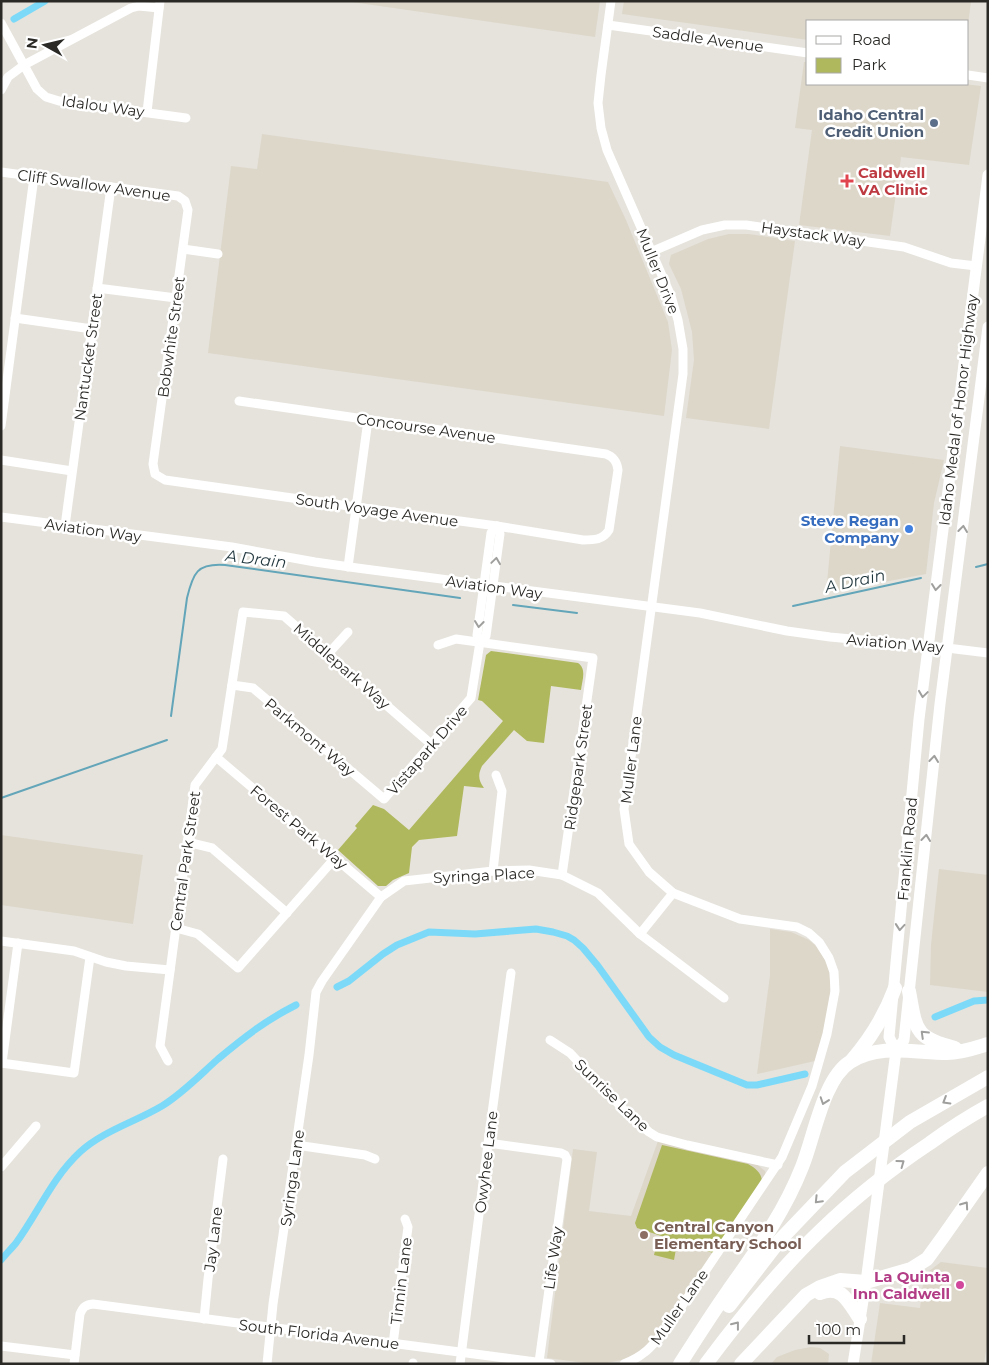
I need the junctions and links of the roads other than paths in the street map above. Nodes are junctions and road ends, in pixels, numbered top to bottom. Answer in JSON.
{"nodes":[{"id":1,"x":611,"y":1,"type":"edge"},
{"id":2,"x":160,"y":5,"type":"edge"},
{"id":3,"x":1,"y":23,"type":"edge"},
{"id":4,"x":608,"y":25,"type":"junction"},
{"id":5,"x":806,"y":53,"type":"edge"},
{"id":6,"x":24,"y":65,"type":"junction"},
{"id":7,"x":969,"y":75,"type":"edge"},
{"id":8,"x":988,"y":78,"type":"edge"},
{"id":9,"x":1,"y":90,"type":"edge"},
{"id":10,"x":147,"y":112,"type":"junction"},
{"id":11,"x":186,"y":118,"type":"dead end"},
{"id":12,"x":1,"y":172,"type":"edge"},
{"id":13,"x":988,"y":175,"type":"edge"},
{"id":14,"x":34,"y":177,"type":"junction"},
{"id":15,"x":111,"y":188,"type":"junction"},
{"id":16,"x":185,"y":201,"type":"joint"},
{"id":17,"x":183,"y":249,"type":"junction"},
{"id":18,"x":651,"y":252,"type":"junction"},
{"id":19,"x":218,"y":254,"type":"dead end"},
{"id":20,"x":976,"y":266,"type":"junction"},
{"id":21,"x":97,"y":288,"type":"junction"},
{"id":22,"x":176,"y":298,"type":"junction"},
{"id":23,"x":15,"y":318,"type":"junction"},
{"id":24,"x":968,"y":327,"type":"junction"},
{"id":25,"x":988,"y":327,"type":"edge"},
{"id":26,"x":92,"y":329,"type":"junction"},
{"id":27,"x":239,"y":401,"type":"dead end"},
{"id":28,"x":368,"y":420,"type":"junction"},
{"id":29,"x":1,"y":426,"type":"edge"},
{"id":30,"x":973,"y":449,"type":"junction"},
{"id":31,"x":1,"y":460,"type":"edge"},
{"id":32,"x":72,"y":471,"type":"junction"},
{"id":33,"x":156,"y":474,"type":"joint"},
{"id":34,"x":356,"y":508,"type":"junction"},
{"id":35,"x":1,"y":517,"type":"edge"},
{"id":36,"x":65,"y":526,"type":"junction"},
{"id":37,"x":497,"y":526,"type":"junction"},
{"id":38,"x":601,"y":538,"type":"joint"},
{"id":39,"x":348,"y":567,"type":"junction"},
{"id":40,"x":488,"y":586,"type":"junction"},
{"id":41,"x":652,"y":607,"type":"junction"},
{"id":42,"x":243,"y":612,"type":"joint"},
{"id":43,"x":348,"y":632,"type":"dead end"},
{"id":44,"x":480,"y":642,"type":"junction"},
{"id":45,"x":438,"y":645,"type":"dead end"},
{"id":46,"x":929,"y":646,"type":"junction"},
{"id":47,"x":948,"y":648,"type":"junction"},
{"id":48,"x":988,"y":653,"type":"edge"},
{"id":49,"x":328,"y":654,"type":"junction"},
{"id":50,"x":232,"y":685,"type":"junction"},
{"id":51,"x":431,"y":744,"type":"junction"},
{"id":52,"x":216,"y":757,"type":"junction"},
{"id":53,"x":496,"y":775,"type":"dead end"},
{"id":54,"x":914,"y":776,"type":"junction"},
{"id":55,"x":384,"y":799,"type":"joint"},
{"id":56,"x":187,"y":842,"type":"junction"},
{"id":57,"x":335,"y":858,"type":"junction"},
{"id":58,"x":922,"y":871,"type":"junction"},
{"id":59,"x":493,"y":872,"type":"junction"},
{"id":60,"x":562,"y":875,"type":"junction"},
{"id":61,"x":673,"y":893,"type":"junction"},
{"id":62,"x":381,"y":897,"type":"junction"},
{"id":63,"x":287,"y":913,"type":"junction"},
{"id":64,"x":176,"y":928,"type":"junction"},
{"id":65,"x":640,"y":934,"type":"junction"},
{"id":66,"x":1,"y":941,"type":"edge"},
{"id":67,"x":18,"y":943,"type":"junction"},
{"id":68,"x":90,"y":957,"type":"junction"},
{"id":69,"x":170,"y":970,"type":"junction"},
{"id":70,"x":512,"y":973,"type":"dead end"},
{"id":71,"x":894,"y":988,"type":"junction"},
{"id":72,"x":909,"y":991,"type":"junction"},
{"id":73,"x":316,"y":992,"type":"joint"},
{"id":74,"x":724,"y":998,"type":"dead end"},
{"id":75,"x":550,"y":1040,"type":"dead end"},
{"id":76,"x":988,"y":1044,"type":"edge"},
{"id":77,"x":968,"y":1050,"type":"junction"},
{"id":78,"x":896,"y":1051,"type":"junction"},
{"id":79,"x":168,"y":1061,"type":"dead end"},
{"id":80,"x":851,"y":1062,"type":"junction"},
{"id":81,"x":2,"y":1063,"type":"edge"},
{"id":82,"x":988,"y":1077,"type":"edge"},
{"id":83,"x":988,"y":1106,"type":"edge"},
{"id":84,"x":36,"y":1126,"type":"dead end"},
{"id":85,"x":488,"y":1144,"type":"junction"},
{"id":86,"x":296,"y":1145,"type":"junction"},
{"id":87,"x":223,"y":1159,"type":"dead end"},
{"id":88,"x":375,"y":1159,"type":"dead end"},
{"id":89,"x":778,"y":1164,"type":"junction"},
{"id":90,"x":1,"y":1167,"type":"edge"},
{"id":91,"x":988,"y":1173,"type":"edge"},
{"id":92,"x":405,"y":1219,"type":"dead end"},
{"id":93,"x":866,"y":1282,"type":"junction"},
{"id":94,"x":787,"y":1316,"type":"junction"},
{"id":95,"x":204,"y":1319,"type":"junction"},
{"id":96,"x":860,"y":1319,"type":"junction"},
{"id":97,"x":272,"y":1328,"type":"junction"},
{"id":98,"x":393,"y":1344,"type":"junction"},
{"id":99,"x":1,"y":1346,"type":"edge"},
{"id":100,"x":462,"y":1352,"type":"junction"},
{"id":101,"x":74,"y":1360,"type":"edge"},
{"id":102,"x":539,"y":1362,"type":"junction"},
{"id":103,"x":267,"y":1364,"type":"edge"},
{"id":104,"x":460,"y":1364,"type":"edge"},
{"id":105,"x":552,"y":1364,"type":"edge"},
{"id":106,"x":624,"y":1364,"type":"edge"},
{"id":107,"x":680,"y":1364,"type":"edge"},
{"id":108,"x":687,"y":1364,"type":"edge"},
{"id":109,"x":706,"y":1364,"type":"edge"},
{"id":110,"x":741,"y":1364,"type":"edge"},
{"id":111,"x":853,"y":1364,"type":"edge"}],
"edges":[{"from":1,"to":4,"type":"street","name":"Muller Drive"},
{"from":2,"to":6,"type":"street"},
{"from":2,"to":10,"type":"street"},
{"from":3,"to":6,"type":"street","name":"Idalou Way"},
{"from":4,"to":5,"type":"street","name":"Saddle Avenue"},
{"from":4,"to":18,"type":"street","name":"Muller Drive"},
{"from":6,"to":9,"type":"street"},
{"from":6,"to":10,"type":"street","name":"Idalou Way"},
{"from":7,"to":8,"type":"street"},
{"from":10,"to":11,"type":"street","name":"Idalou Way"},
{"from":12,"to":14,"type":"street","name":"Cliff Swallow Avenue"},
{"from":13,"to":20,"type":"main road","name":"Idaho Medal of Honor Highway"},
{"from":14,"to":15,"type":"street","name":"Cliff Swallow Avenue"},
{"from":14,"to":23,"type":"street"},
{"from":15,"to":16,"type":"street","name":"Cliff Swallow Avenue"},
{"from":15,"to":21,"type":"street","name":"Nantucket Street"},
{"from":16,"to":17,"type":"street","name":"Bobwhite Street"},
{"from":17,"to":19,"type":"street"},
{"from":17,"to":22,"type":"street","name":"Bobwhite Street"},
{"from":18,"to":20,"type":"street","name":"Haystack Way"},
{"from":18,"to":41,"type":"street","name":"Muller Drive"},
{"from":20,"to":24,"type":"main road","name":"Idaho Medal of Honor Highway"},
{"from":21,"to":22,"type":"street"},
{"from":21,"to":26,"type":"street","name":"Nantucket Street"},
{"from":22,"to":33,"type":"street","name":"Bobwhite Street"},
{"from":23,"to":26,"type":"street"},
{"from":23,"to":29,"type":"street"},
{"from":24,"to":30,"type":"main road"},
{"from":24,"to":46,"type":"main road","name":"Idaho Medal of Honor Highway","one_way":true},
{"from":25,"to":30,"type":"main road","name":"Idaho Medal of Honor Highway"},
{"from":26,"to":32,"type":"street","name":"Nantucket Street"},
{"from":27,"to":28,"type":"street","name":"Concourse Avenue"},
{"from":28,"to":34,"type":"street"},
{"from":28,"to":38,"type":"street","name":"Concourse Avenue"},
{"from":47,"to":30,"type":"main road","name":"Idaho Medal of Honor Highway","one_way":true},
{"from":31,"to":32,"type":"street"},
{"from":32,"to":36,"type":"street","name":"Nantucket Street"},
{"from":33,"to":34,"type":"street","name":"South Voyage Avenue"},
{"from":34,"to":37,"type":"street","name":"South Voyage Avenue"},
{"from":34,"to":39,"type":"street"},
{"from":35,"to":36,"type":"street","name":"Aviation Way"},
{"from":36,"to":39,"type":"street","name":"Aviation Way"},
{"from":37,"to":38,"type":"street","name":"South Voyage Avenue"},
{"from":37,"to":40,"type":"street","name":"Vistapark Drive"},
{"from":39,"to":40,"type":"street","name":"Aviation Way"},
{"from":40,"to":41,"type":"street","name":"Aviation Way"},
{"from":40,"to":44,"type":"street","name":"Vistapark Drive"},
{"from":41,"to":46,"type":"street","name":"Aviation Way"},
{"from":41,"to":61,"type":"street","name":"Muller Lane"},
{"from":42,"to":49,"type":"street","name":"Middlepark Way"},
{"from":42,"to":50,"type":"street","name":"Central Park Street"},
{"from":43,"to":49,"type":"street"},
{"from":44,"to":45,"type":"street"},
{"from":44,"to":51,"type":"street","name":"Vistapark Drive"},
{"from":44,"to":60,"type":"street","name":"Ridgepark Street"},
{"from":46,"to":47,"type":"street","name":"Aviation Way"},
{"from":46,"to":54,"type":"main road","name":"Franklin Road","one_way":true},
{"from":47,"to":48,"type":"street","name":"Aviation Way"},
{"from":58,"to":47,"type":"main road","name":"Franklin Road","one_way":true},
{"from":49,"to":51,"type":"street","name":"Middlepark Way"},
{"from":50,"to":52,"type":"street","name":"Central Park Street"},
{"from":50,"to":55,"type":"street","name":"Parkmont Way"},
{"from":51,"to":55,"type":"street","name":"Vistapark Drive"},
{"from":52,"to":56,"type":"street","name":"Central Park Street"},
{"from":52,"to":57,"type":"street","name":"Forest Park Way"},
{"from":53,"to":59,"type":"street"},
{"from":54,"to":58,"type":"main road"},
{"from":54,"to":71,"type":"main road","name":"Franklin Road","one_way":true},
{"from":56,"to":63,"type":"street"},
{"from":56,"to":64,"type":"street","name":"Central Park Street"},
{"from":57,"to":62,"type":"street","name":"Forest Park Way"},
{"from":57,"to":63,"type":"street"},
{"from":58,"to":72,"type":"main road","name":"Franklin Road"},
{"from":59,"to":60,"type":"street","name":"Syringa Place"},
{"from":59,"to":62,"type":"street","name":"Syringa Place"},
{"from":60,"to":65,"type":"street","name":"Syringa Place"},
{"from":61,"to":65,"type":"street"},
{"from":61,"to":89,"type":"street","name":"Muller Lane"},
{"from":62,"to":73,"type":"street","name":"Syringa Place"},
{"from":63,"to":64,"type":"street"},
{"from":64,"to":69,"type":"street","name":"Central Park Street"},
{"from":65,"to":74,"type":"street","name":"Syringa Place"},
{"from":66,"to":67,"type":"street"},
{"from":67,"to":68,"type":"street"},
{"from":67,"to":81,"type":"street"},
{"from":68,"to":69,"type":"street"},
{"from":68,"to":81,"type":"street"},
{"from":69,"to":79,"type":"street","name":"Central Park Street"},
{"from":70,"to":85,"type":"street","name":"Owyhee Lane"},
{"from":71,"to":78,"type":"main road","name":"Franklin Road"},
{"from":71,"to":80,"type":"highway"},
{"from":77,"to":72,"type":"highway","one_way":true},
{"from":72,"to":78,"type":"main road","name":"Franklin Road"},
{"from":73,"to":86,"type":"street","name":"Syringa Lane"},
{"from":75,"to":89,"type":"street","name":"Sunrise Lane"},
{"from":76,"to":77,"type":"highway"},
{"from":77,"to":78,"type":"highway"},
{"from":78,"to":80,"type":"highway"},
{"from":78,"to":93,"type":"main road","name":"Franklin Road"},
{"from":80,"to":107,"type":"highway","one_way":true},
{"from":82,"to":108,"type":"highway","one_way":true},
{"from":109,"to":83,"type":"highway","one_way":true},
{"from":84,"to":90,"type":"street"},
{"from":85,"to":100,"type":"street","name":"Owyhee Lane"},
{"from":85,"to":102,"type":"street","name":"Life Way"},
{"from":86,"to":88,"type":"street"},
{"from":86,"to":97,"type":"street","name":"Syringa Lane"},
{"from":87,"to":95,"type":"street","name":"Jay Lane"},
{"from":89,"to":106,"type":"street","name":"Muller Lane"},
{"from":93,"to":91,"type":"highway","one_way":true},
{"from":92,"to":98,"type":"street","name":"Tinnin Lane"},
{"from":93,"to":94,"type":"highway"},
{"from":93,"to":96,"type":"main road","name":"Franklin Road"},
{"from":94,"to":96,"type":"highway"},
{"from":94,"to":110,"type":"highway"},
{"from":95,"to":97,"type":"street","name":"South Florida Avenue"},
{"from":95,"to":101,"type":"street","name":"South Florida Avenue"},
{"from":96,"to":111,"type":"main road","name":"Franklin Road"},
{"from":97,"to":98,"type":"street","name":"South Florida Avenue"},
{"from":97,"to":103,"type":"street","name":"Syringa Lane"},
{"from":98,"to":100,"type":"street","name":"South Florida Avenue"},
{"from":99,"to":101,"type":"street"},
{"from":100,"to":102,"type":"street","name":"South Florida Avenue"},
{"from":100,"to":104,"type":"street","name":"Owyhee Lane"},
{"from":102,"to":105,"type":"street","name":"South Florida Avenue"}]}
